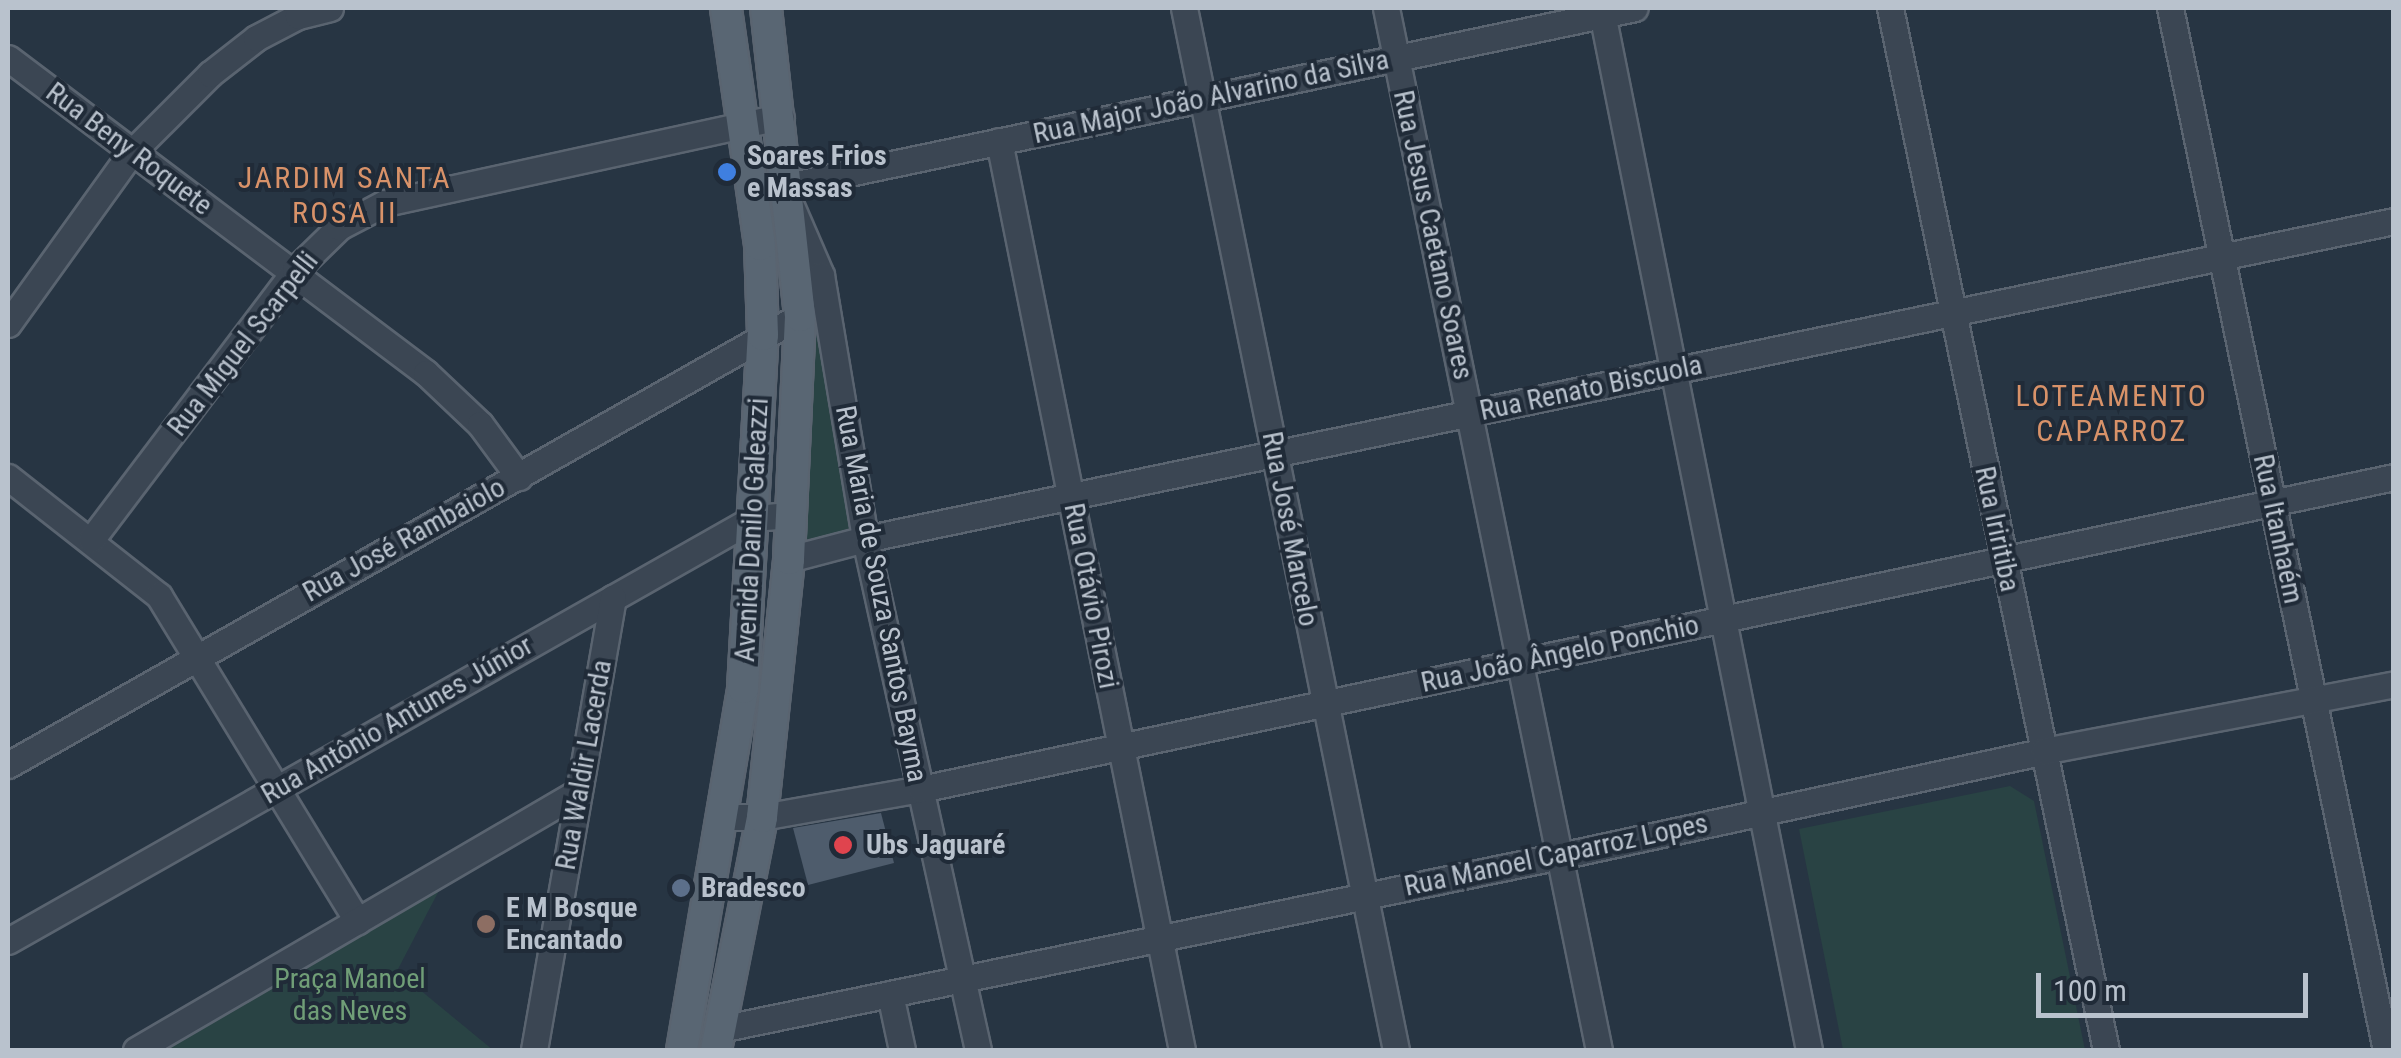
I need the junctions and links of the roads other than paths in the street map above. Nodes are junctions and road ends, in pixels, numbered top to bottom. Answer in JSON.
{"nodes":[{"id":1,"x":330,"y":8,"type":"edge"},
{"id":2,"x":726,"y":8,"type":"edge"},
{"id":3,"x":766,"y":8,"type":"edge"},
{"id":4,"x":1184,"y":8,"type":"edge"},
{"id":5,"x":1386,"y":8,"type":"edge"},
{"id":6,"x":1635,"y":8,"type":"edge"},
{"id":7,"x":1890,"y":8,"type":"edge"},
{"id":8,"x":2170,"y":8,"type":"edge"},
{"id":9,"x":1602,"y":11,"type":"edge"},
{"id":10,"x":8,"y":58,"type":"edge"},
{"id":11,"x":1396,"y":58,"type":"junction"},
{"id":12,"x":1202,"y":99,"type":"junction"},
{"id":13,"x":781,"y":117,"type":"junction"},
{"id":14,"x":744,"y":124,"type":"junction"},
{"id":15,"x":1000,"y":142,"type":"junction"},
{"id":16,"x":131,"y":154,"type":"junction"},
{"id":17,"x":788,"y":193,"type":"junction"},
{"id":18,"x":2394,"y":220,"type":"edge"},
{"id":19,"x":2222,"y":256,"type":"junction"},
{"id":20,"x":295,"y":270,"type":"junction"},
{"id":21,"x":1952,"y":312,"type":"junction"},
{"id":22,"x":800,"y":316,"type":"junction"},
{"id":23,"x":8,"y":324,"type":"edge"},
{"id":24,"x":763,"y":334,"type":"junction"},
{"id":25,"x":1674,"y":370,"type":"junction"},
{"id":26,"x":1469,"y":413,"type":"junction"},
{"id":27,"x":1274,"y":454,"type":"junction"},
{"id":28,"x":8,"y":477,"type":"edge"},
{"id":29,"x":520,"y":477,"type":"junction"},
{"id":30,"x":2394,"y":477,"type":"edge"},
{"id":31,"x":1070,"y":496,"type":"junction"},
{"id":32,"x":2272,"y":502,"type":"junction"},
{"id":33,"x":791,"y":515,"type":"junction"},
{"id":34,"x":754,"y":518,"type":"junction"},
{"id":35,"x":865,"y":539,"type":"junction"},
{"id":36,"x":91,"y":540,"type":"junction"},
{"id":37,"x":789,"y":559,"type":"junction"},
{"id":38,"x":2004,"y":560,"type":"junction"},
{"id":39,"x":613,"y":598,"type":"junction"},
{"id":40,"x":1724,"y":619,"type":"junction"},
{"id":41,"x":197,"y":654,"type":"junction"},
{"id":42,"x":1520,"y":662,"type":"junction"},
{"id":43,"x":2394,"y":684,"type":"edge"},
{"id":44,"x":2314,"y":701,"type":"junction"},
{"id":45,"x":1325,"y":704,"type":"junction"},
{"id":46,"x":1121,"y":746,"type":"junction"},
{"id":47,"x":2044,"y":751,"type":"junction"},
{"id":48,"x":8,"y":765,"type":"edge"},
{"id":49,"x":278,"y":788,"type":"junction"},
{"id":50,"x":920,"y":789,"type":"junction"},
{"id":51,"x":578,"y":792,"type":"junction"},
{"id":52,"x":1760,"y":810,"type":"junction"},
{"id":53,"x":724,"y":818,"type":"junction"},
{"id":54,"x":762,"y":818,"type":"junction"},
{"id":55,"x":1560,"y":856,"type":"junction"},
{"id":56,"x":1364,"y":896,"type":"junction"},
{"id":57,"x":357,"y":921,"type":"junction"},
{"id":58,"x":1160,"y":939,"type":"junction"},
{"id":59,"x":8,"y":941,"type":"edge"},
{"id":60,"x":963,"y":980,"type":"junction"},
{"id":61,"x":890,"y":994,"type":"junction"},
{"id":62,"x":718,"y":1040,"type":"edge"},
{"id":63,"x":136,"y":1050,"type":"edge"},
{"id":64,"x":534,"y":1050,"type":"edge"},
{"id":65,"x":682,"y":1050,"type":"edge"},
{"id":66,"x":902,"y":1050,"type":"edge"},
{"id":67,"x":978,"y":1050,"type":"edge"},
{"id":68,"x":1182,"y":1050,"type":"edge"},
{"id":69,"x":1396,"y":1050,"type":"edge"},
{"id":70,"x":1600,"y":1050,"type":"edge"},
{"id":71,"x":1809,"y":1050,"type":"edge"},
{"id":72,"x":2106,"y":1050,"type":"edge"},
{"id":73,"x":2386,"y":1050,"type":"edge"}],
"edges":[{"from":1,"to":16,"type":"street"},
{"from":2,"to":14,"type":"main road","name":"Avenida Danilo Galeazzi"},
{"from":3,"to":13,"type":"main road","name":"Avenida Danilo Galeazzi"},
{"from":4,"to":12,"type":"street","name":"Rua José Marcelo"},
{"from":5,"to":11,"type":"street","name":"Rua Jesus Caetano Soares"},
{"from":6,"to":9,"type":"street","name":"Rua Major João Alvarino da Silva"},
{"from":7,"to":21,"type":"street","name":"Rua Iriritiba"},
{"from":8,"to":19,"type":"street","name":"Rua Itanhaém"},
{"from":9,"to":11,"type":"street","name":"Rua Major João Alvarino da Silva"},
{"from":9,"to":25,"type":"street"},
{"from":10,"to":16,"type":"street","name":"Rua Beny Roquete"},
{"from":11,"to":12,"type":"street","name":"Rua Major João Alvarino da Silva"},
{"from":11,"to":26,"type":"street","name":"Rua Jesus Caetano Soares"},
{"from":12,"to":15,"type":"street","name":"Rua Major João Alvarino da Silva"},
{"from":12,"to":27,"type":"street","name":"Rua José Marcelo"},
{"from":13,"to":14,"type":"street","name":"Rua Miguel Scarpelli"},
{"from":13,"to":17,"type":"main road","name":"Avenida Danilo Galeazzi"},
{"from":14,"to":20,"type":"street","name":"Rua Miguel Scarpelli"},
{"from":14,"to":24,"type":"main road","name":"Avenida Danilo Galeazzi"},
{"from":15,"to":17,"type":"street","name":"Rua Major João Alvarino da Silva"},
{"from":15,"to":31,"type":"street","name":"Rua Otávio Pirozi"},
{"from":16,"to":20,"type":"street","name":"Rua Beny Roquete"},
{"from":16,"to":23,"type":"street"},
{"from":17,"to":22,"type":"main road","name":"Avenida Danilo Galeazzi"},
{"from":17,"to":35,"type":"street","name":"Rua Maria de Souza Santos Bayma"},
{"from":18,"to":19,"type":"street","name":"Rua Renato Biscuola"},
{"from":19,"to":21,"type":"street","name":"Rua Renato Biscuola"},
{"from":19,"to":32,"type":"street","name":"Rua Itanhaém"},
{"from":20,"to":29,"type":"street","name":"Rua Beny Roquete"},
{"from":20,"to":36,"type":"street","name":"Rua Miguel Scarpelli"},
{"from":21,"to":25,"type":"street","name":"Rua Renato Biscuola"},
{"from":21,"to":38,"type":"street","name":"Rua Iriritiba"},
{"from":22,"to":24,"type":"street","name":"Rua José Rambaiolo"},
{"from":22,"to":33,"type":"main road","name":"Avenida Danilo Galeazzi"},
{"from":24,"to":29,"type":"street","name":"Rua José Rambaiolo"},
{"from":24,"to":34,"type":"main road","name":"Avenida Danilo Galeazzi"},
{"from":25,"to":26,"type":"street","name":"Rua Renato Biscuola"},
{"from":25,"to":40,"type":"street"},
{"from":26,"to":27,"type":"street","name":"Rua Renato Biscuola"},
{"from":26,"to":42,"type":"street","name":"Rua Jesus Caetano Soares"},
{"from":27,"to":31,"type":"street","name":"Rua Renato Biscuola"},
{"from":27,"to":45,"type":"street","name":"Rua José Marcelo"},
{"from":28,"to":36,"type":"street"},
{"from":29,"to":41,"type":"street","name":"Rua José Rambaiolo"},
{"from":30,"to":32,"type":"street","name":"Rua João Ângelo Ponchio"},
{"from":31,"to":35,"type":"street","name":"Rua Renato Biscuola"},
{"from":31,"to":46,"type":"street","name":"Rua Otávio Pirozi"},
{"from":32,"to":38,"type":"street","name":"Rua João Ângelo Ponchio"},
{"from":32,"to":44,"type":"street","name":"Rua Itanhaém"},
{"from":33,"to":34,"type":"street","name":"Rua Antônio Antunes Júnior"},
{"from":33,"to":37,"type":"main road","name":"Avenida Danilo Galeazzi"},
{"from":34,"to":39,"type":"street","name":"Rua Antônio Antunes Júnior"},
{"from":34,"to":53,"type":"main road","name":"Avenida Danilo Galeazzi"},
{"from":35,"to":37,"type":"street","name":"Rua Renato Biscuola"},
{"from":35,"to":50,"type":"street","name":"Rua Maria de Souza Santos Bayma"},
{"from":36,"to":41,"type":"street"},
{"from":37,"to":54,"type":"main road","name":"Avenida Danilo Galeazzi"},
{"from":38,"to":40,"type":"street","name":"Rua João Ângelo Ponchio"},
{"from":38,"to":47,"type":"street","name":"Rua Iriritiba"},
{"from":39,"to":49,"type":"street","name":"Rua Antônio Antunes Júnior"},
{"from":39,"to":51,"type":"street","name":"Rua Waldir Lacerda"},
{"from":40,"to":42,"type":"street","name":"Rua João Ângelo Ponchio"},
{"from":40,"to":52,"type":"street"},
{"from":41,"to":48,"type":"street","name":"Rua José Rambaiolo"},
{"from":41,"to":49,"type":"street"},
{"from":42,"to":45,"type":"street","name":"Rua João Ângelo Ponchio"},
{"from":42,"to":55,"type":"street","name":"Rua Jesus Caetano Soares"},
{"from":43,"to":44,"type":"street","name":"Rua Manoel Caparroz Lopes"},
{"from":44,"to":47,"type":"street","name":"Rua Manoel Caparroz Lopes"},
{"from":44,"to":73,"type":"street","name":"Rua Itanhaém"},
{"from":45,"to":46,"type":"street","name":"Rua João Ângelo Ponchio"},
{"from":45,"to":56,"type":"street","name":"Rua José Marcelo"},
{"from":46,"to":50,"type":"street","name":"Rua João Ângelo Ponchio"},
{"from":46,"to":58,"type":"street","name":"Rua Otávio Pirozi"},
{"from":47,"to":52,"type":"street","name":"Rua Manoel Caparroz Lopes"},
{"from":47,"to":72,"type":"street","name":"Rua Iriritiba"},
{"from":49,"to":57,"type":"street"},
{"from":49,"to":59,"type":"street","name":"Rua Antônio Antunes Júnior"},
{"from":50,"to":54,"type":"street","name":"Rua João Ângelo Ponchio"},
{"from":50,"to":60,"type":"street","name":"Rua Maria de Souza Santos Bayma"},
{"from":51,"to":57,"type":"street"},
{"from":51,"to":64,"type":"street","name":"Rua Waldir Lacerda"},
{"from":52,"to":55,"type":"street","name":"Rua Manoel Caparroz Lopes"},
{"from":52,"to":71,"type":"street"},
{"from":53,"to":54,"type":"street","name":"Rua João Ângelo Ponchio"},
{"from":53,"to":65,"type":"main road","name":"Avenida Danilo Galeazzi"},
{"from":54,"to":62,"type":"main road","name":"Avenida Danilo Galeazzi"},
{"from":55,"to":56,"type":"street","name":"Rua Manoel Caparroz Lopes"},
{"from":55,"to":70,"type":"street","name":"Rua Jesus Caetano Soares"},
{"from":56,"to":58,"type":"street","name":"Rua Manoel Caparroz Lopes"},
{"from":56,"to":69,"type":"street","name":"Rua José Marcelo"},
{"from":57,"to":63,"type":"street"},
{"from":58,"to":60,"type":"street","name":"Rua Manoel Caparroz Lopes"},
{"from":58,"to":68,"type":"street","name":"Rua Otávio Pirozi"},
{"from":60,"to":61,"type":"street","name":"Rua Manoel Caparroz Lopes"},
{"from":60,"to":67,"type":"street","name":"Rua Maria de Souza Santos Bayma"},
{"from":61,"to":62,"type":"street","name":"Rua Manoel Caparroz Lopes"},
{"from":61,"to":66,"type":"street"}]}
